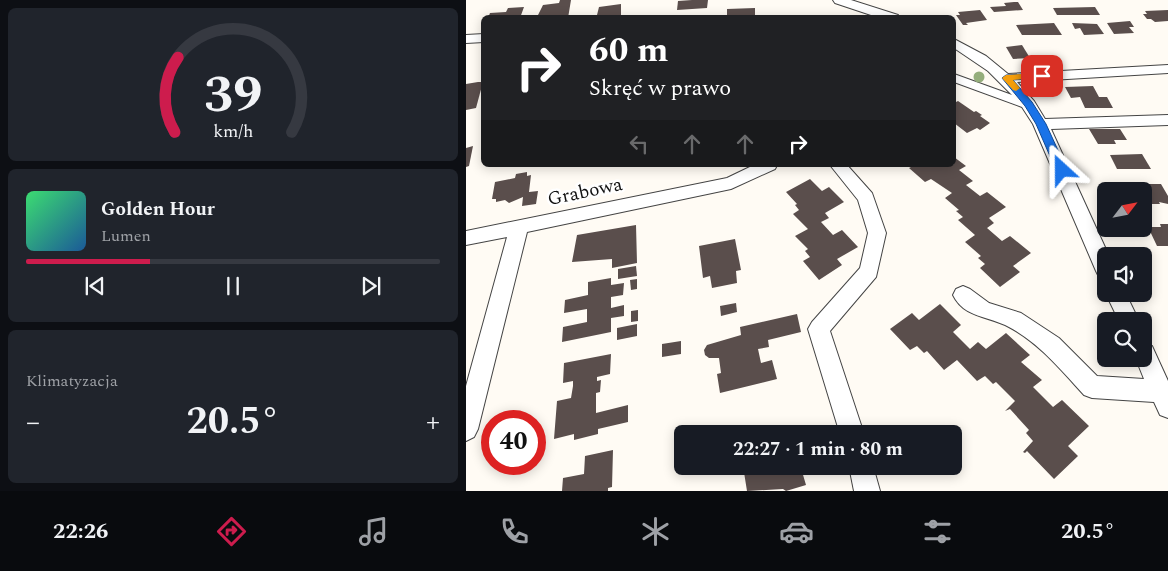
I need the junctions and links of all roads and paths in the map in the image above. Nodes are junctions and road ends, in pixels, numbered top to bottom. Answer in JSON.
{"nodes":[{"id":1,"x":839,"y":0,"type":"edge"},
{"id":2,"x":885,"y":15,"type":"edge"},
{"id":3,"x":481,"y":38,"type":"edge"},
{"id":4,"x":466,"y":39,"type":"edge"},
{"id":5,"x":956,"y":44,"type":"edge"},
{"id":6,"x":1168,"y":69,"type":"edge"},
{"id":7,"x":1006,"y":78,"type":"junction"},
{"id":8,"x":956,"y":79,"type":"edge"},
{"id":9,"x":1029,"y":104,"type":"junction"},
{"id":10,"x":1168,"y":120,"type":"edge"},
{"id":11,"x":1041,"y":124,"type":"junction"},
{"id":12,"x":765,"y":167,"type":"edge"},
{"id":13,"x":840,"y":167,"type":"edge"},
{"id":14,"x":518,"y":227,"type":"junction"},
{"id":15,"x":466,"y":238,"type":"edge"},
{"id":16,"x":1097,"y":251,"type":"edge"},
{"id":17,"x":963,"y":296,"type":"dead end"},
{"id":18,"x":1150,"y":367,"type":"edge"},
{"id":19,"x":1164,"y":399,"type":"edge"},
{"id":20,"x":849,"y":425,"type":"edge"},
{"id":21,"x":466,"y":428,"type":"edge"},
{"id":22,"x":864,"y":475,"type":"edge"},
{"id":23,"x":868,"y":491,"type":"edge"}],
"edges":[{"from":1,"to":2,"type":"street"},
{"from":3,"to":4,"type":"street"},
{"from":5,"to":7,"type":"street"},
{"from":6,"to":7,"type":"street"},
{"from":7,"to":9,"type":"street"},
{"from":8,"to":9,"type":"street"},
{"from":9,"to":11,"type":"street"},
{"from":10,"to":11,"type":"street"},
{"from":11,"to":16,"type":"street"},
{"from":12,"to":14,"type":"street","name":"Grabowa"},
{"from":13,"to":20,"type":"street"},
{"from":14,"to":15,"type":"street","name":"Grabowa"},
{"from":14,"to":21,"type":"street"},
{"from":17,"to":19,"type":"street"},
{"from":18,"to":19,"type":"street"},
{"from":22,"to":23,"type":"street"}]}
